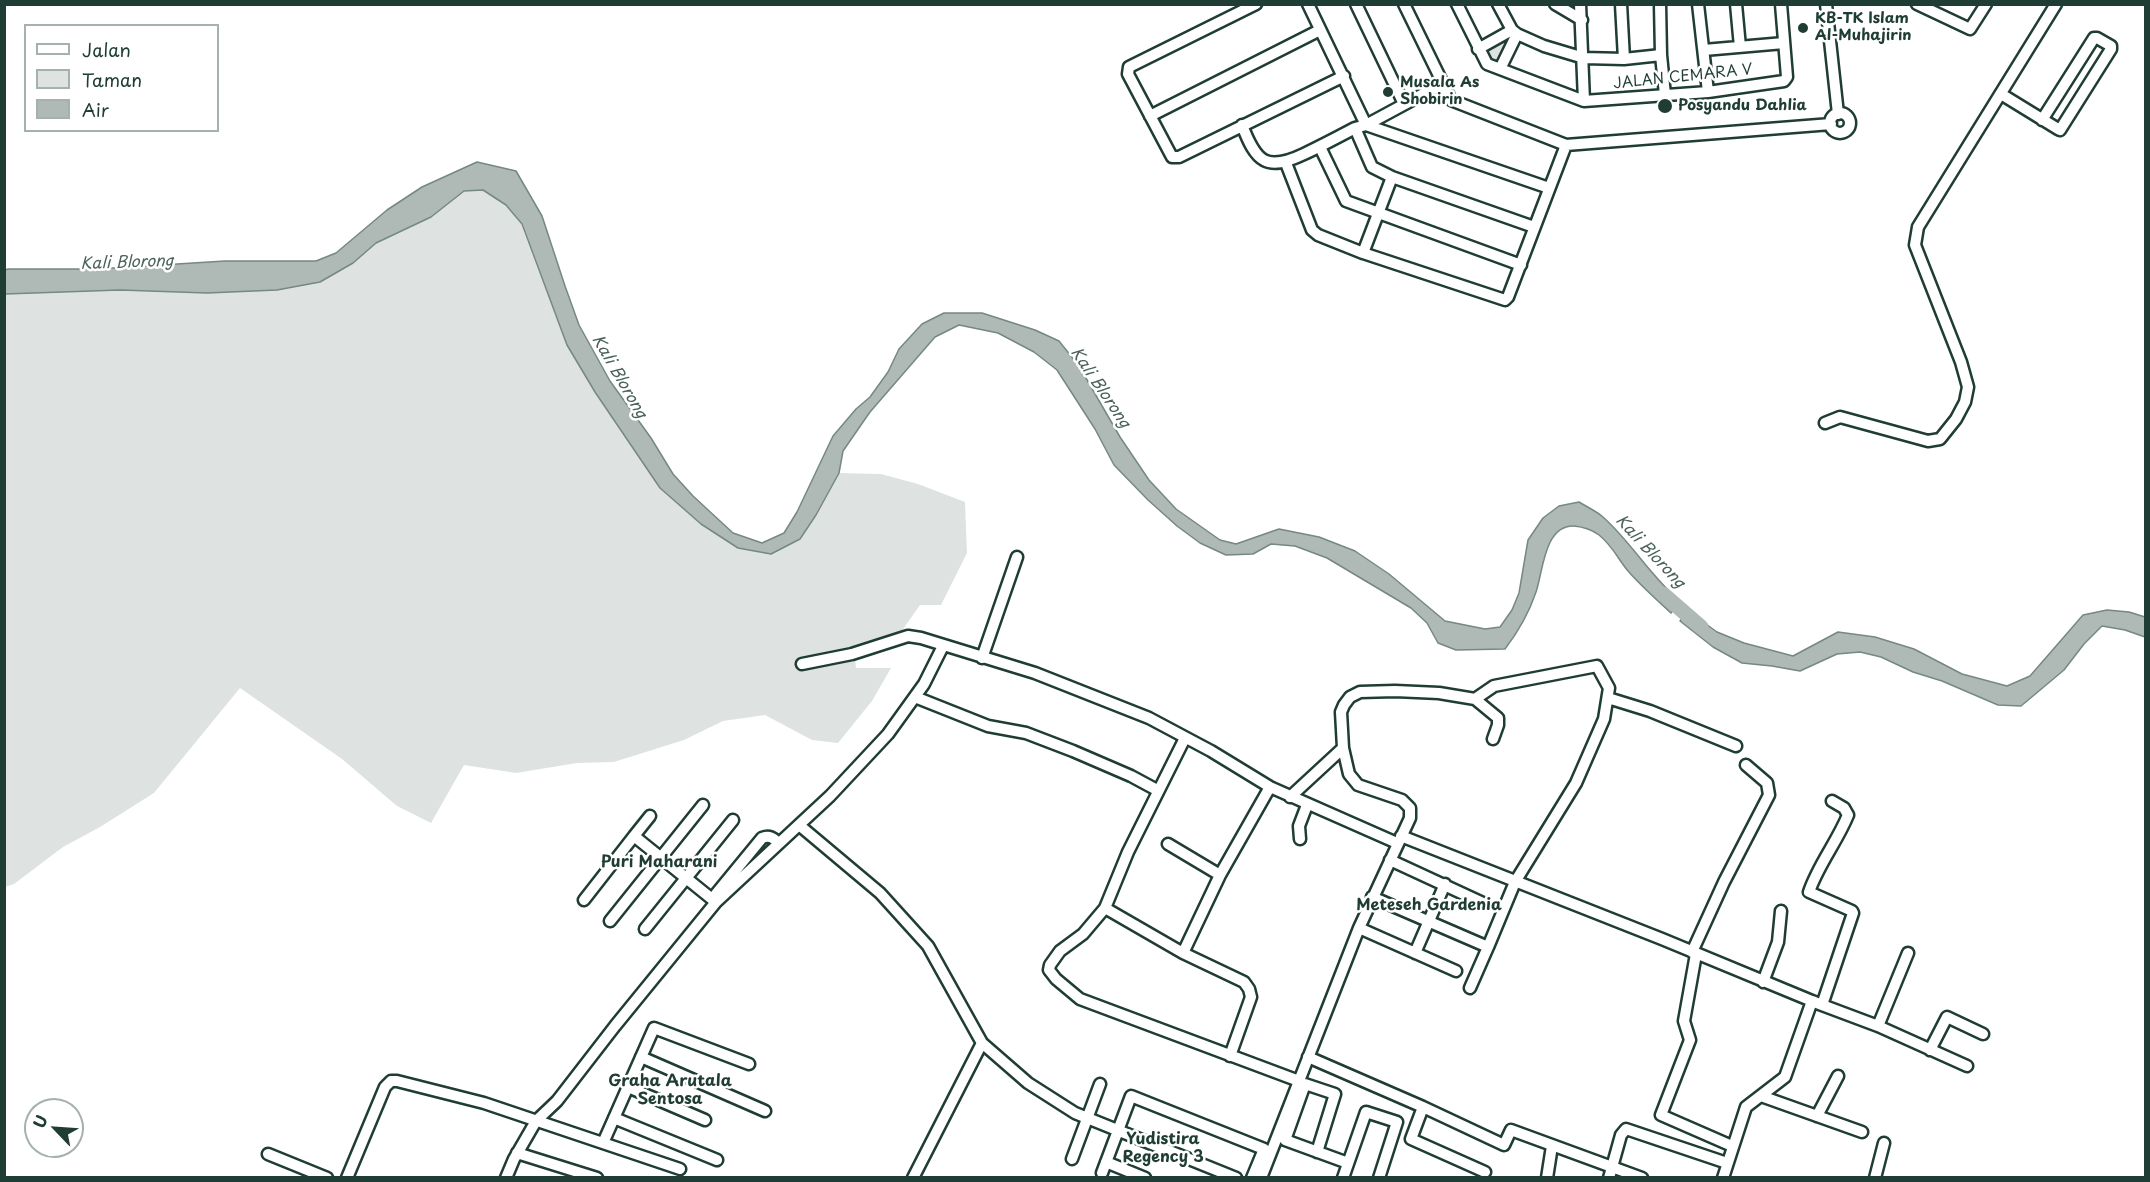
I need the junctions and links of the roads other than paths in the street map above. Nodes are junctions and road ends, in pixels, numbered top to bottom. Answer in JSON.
{"nodes":[{"id":1,"x":1256,"y":4,"type":"edge"},
{"id":2,"x":1308,"y":4,"type":"edge"},
{"id":3,"x":1356,"y":4,"type":"edge"},
{"id":4,"x":1404,"y":4,"type":"edge"},
{"id":5,"x":1457,"y":4,"type":"edge"},
{"id":6,"x":1498,"y":4,"type":"edge"},
{"id":7,"x":1555,"y":4,"type":"edge"},
{"id":8,"x":1580,"y":4,"type":"edge"},
{"id":9,"x":1621,"y":4,"type":"edge"},
{"id":10,"x":1660,"y":4,"type":"edge"},
{"id":11,"x":1698,"y":4,"type":"edge"},
{"id":12,"x":1736,"y":4,"type":"edge"},
{"id":13,"x":1781,"y":4,"type":"edge"},
{"id":14,"x":1826,"y":4,"type":"edge"},
{"id":15,"x":1917,"y":4,"type":"edge"},
{"id":16,"x":1986,"y":4,"type":"edge"},
{"id":17,"x":2056,"y":4,"type":"edge"},
{"id":18,"x":1938,"y":9,"type":"edge"},
{"id":19,"x":1582,"y":20,"type":"junction"},
{"id":20,"x":1320,"y":30,"type":"junction"},
{"id":21,"x":1514,"y":32,"type":"junction"},
{"id":22,"x":1784,"y":42,"type":"junction"},
{"id":23,"x":1740,"y":47,"type":"junction"},
{"id":24,"x":1478,"y":49,"type":"junction"},
{"id":25,"x":1704,"y":50,"type":"junction"},
{"id":26,"x":1661,"y":55,"type":"junction"},
{"id":27,"x":1584,"y":58,"type":"junction"},
{"id":28,"x":1624,"y":59,"type":"junction"},
{"id":29,"x":1500,"y":69,"type":"junction"},
{"id":30,"x":1344,"y":76,"type":"junction"},
{"id":31,"x":1442,"y":84,"type":"junction"},
{"id":32,"x":1708,"y":92,"type":"junction"},
{"id":33,"x":2001,"y":94,"type":"junction"},
{"id":34,"x":1665,"y":95,"type":"junction"},
{"id":35,"x":1584,"y":101,"type":"junction"},
{"id":36,"x":1404,"y":104,"type":"junction"},
{"id":37,"x":1838,"y":114,"type":"junction"},
{"id":38,"x":1150,"y":116,"type":"junction"},
{"id":39,"x":2042,"y":120,"type":"junction"},
{"id":40,"x":1831,"y":124,"type":"junction"},
{"id":41,"x":1242,"y":125,"type":"junction"},
{"id":42,"x":1360,"y":126,"type":"junction"},
{"id":43,"x":1566,"y":145,"type":"junction"},
{"id":44,"x":1320,"y":147,"type":"junction"},
{"id":45,"x":1286,"y":163,"type":"junction"},
{"id":46,"x":1392,"y":177,"type":"junction"},
{"id":47,"x":1549,"y":188,"type":"junction"},
{"id":48,"x":1378,"y":213,"type":"junction"},
{"id":49,"x":1534,"y":227,"type":"junction"},
{"id":50,"x":1363,"y":253,"type":"junction"},
{"id":51,"x":1521,"y":265,"type":"junction"},
{"id":52,"x":1825,"y":423,"type":"dead end"},
{"id":53,"x":1017,"y":557,"type":"dead end"},
{"id":54,"x":943,"y":645,"type":"junction"},
{"id":55,"x":982,"y":658,"type":"junction"},
{"id":56,"x":802,"y":664,"type":"dead end"},
{"id":57,"x":915,"y":697,"type":"junction"},
{"id":58,"x":1608,"y":698,"type":"junction"},
{"id":59,"x":1475,"y":699,"type":"junction"},
{"id":60,"x":1185,"y":738,"type":"junction"},
{"id":61,"x":1493,"y":739,"type":"dead end"},
{"id":62,"x":1736,"y":746,"type":"dead end"},
{"id":63,"x":1343,"y":748,"type":"junction"},
{"id":64,"x":1746,"y":765,"type":"dead end"},
{"id":65,"x":1270,"y":787,"type":"junction"},
{"id":66,"x":1157,"y":790,"type":"junction"},
{"id":67,"x":1290,"y":797,"type":"junction"},
{"id":68,"x":1832,"y":801,"type":"dead end"},
{"id":69,"x":703,"y":805,"type":"dead end"},
{"id":70,"x":1307,"y":805,"type":"junction"},
{"id":71,"x":650,"y":816,"type":"dead end"},
{"id":72,"x":733,"y":820,"type":"dead end"},
{"id":73,"x":799,"y":825,"type":"junction"},
{"id":74,"x":633,"y":836,"type":"junction"},
{"id":75,"x":1300,"y":839,"type":"dead end"},
{"id":76,"x":1399,"y":839,"type":"junction"},
{"id":77,"x":779,"y":843,"type":"junction"},
{"id":78,"x":1168,"y":844,"type":"dead end"},
{"id":79,"x":660,"y":858,"type":"junction"},
{"id":80,"x":1390,"y":860,"type":"junction"},
{"id":81,"x":1220,"y":875,"type":"junction"},
{"id":82,"x":686,"y":878,"type":"junction"},
{"id":83,"x":1515,"y":882,"type":"junction"},
{"id":84,"x":1445,"y":884,"type":"junction"},
{"id":85,"x":1372,"y":897,"type":"junction"},
{"id":86,"x":712,"y":899,"type":"junction"},
{"id":87,"x":584,"y":900,"type":"dead end"},
{"id":88,"x":1484,"y":903,"type":"dead end"},
{"id":89,"x":1105,"y":908,"type":"junction"},
{"id":90,"x":1781,"y":911,"type":"dead end"},
{"id":91,"x":1429,"y":920,"type":"junction"},
{"id":92,"x":610,"y":921,"type":"dead end"},
{"id":93,"x":1359,"y":928,"type":"junction"},
{"id":94,"x":645,"y":929,"type":"dead end"},
{"id":95,"x":679,"y":936,"type":"dead end"},
{"id":96,"x":1488,"y":946,"type":"junction"},
{"id":97,"x":1415,"y":952,"type":"junction"},
{"id":98,"x":1184,"y":953,"type":"junction"},
{"id":99,"x":1694,"y":953,"type":"junction"},
{"id":100,"x":1908,"y":953,"type":"dead end"},
{"id":101,"x":1456,"y":971,"type":"dead end"},
{"id":102,"x":1763,"y":982,"type":"junction"},
{"id":103,"x":1470,"y":988,"type":"dead end"},
{"id":104,"x":1817,"y":1003,"type":"junction"},
{"id":105,"x":1878,"y":1026,"type":"junction"},
{"id":106,"x":1983,"y":1034,"type":"dead end"},
{"id":107,"x":982,"y":1043,"type":"junction"},
{"id":108,"x":1930,"y":1050,"type":"junction"},
{"id":109,"x":1230,"y":1056,"type":"junction"},
{"id":110,"x":641,"y":1057,"type":"junction"},
{"id":111,"x":1308,"y":1057,"type":"junction"},
{"id":112,"x":749,"y":1064,"type":"dead end"},
{"id":113,"x":1967,"y":1066,"type":"dead end"},
{"id":114,"x":1838,"y":1076,"type":"dead end"},
{"id":115,"x":1299,"y":1081,"type":"junction"},
{"id":116,"x":1100,"y":1084,"type":"dead end"},
{"id":117,"x":628,"y":1087,"type":"junction"},
{"id":118,"x":1761,"y":1096,"type":"junction"},
{"id":119,"x":1422,"y":1107,"type":"junction"},
{"id":120,"x":765,"y":1111,"type":"dead end"},
{"id":121,"x":1816,"y":1116,"type":"junction"},
{"id":122,"x":1088,"y":1117,"type":"junction"},
{"id":123,"x":614,"y":1118,"type":"junction"},
{"id":124,"x":705,"y":1120,"type":"dead end"},
{"id":125,"x":537,"y":1121,"type":"junction"},
{"id":126,"x":1118,"y":1129,"type":"junction"},
{"id":127,"x":1862,"y":1132,"type":"dead end"},
{"id":128,"x":603,"y":1143,"type":"junction"},
{"id":129,"x":1884,"y":1143,"type":"dead end"},
{"id":130,"x":1552,"y":1146,"type":"junction"},
{"id":131,"x":1732,"y":1146,"type":"junction"},
{"id":132,"x":1317,"y":1152,"type":"junction"},
{"id":133,"x":517,"y":1153,"type":"junction"},
{"id":134,"x":268,"y":1154,"type":"dead end"},
{"id":135,"x":1072,"y":1159,"type":"dead end"},
{"id":136,"x":717,"y":1160,"type":"dead end"},
{"id":137,"x":1106,"y":1162,"type":"junction"},
{"id":138,"x":1348,"y":1163,"type":"junction"},
{"id":139,"x":1727,"y":1163,"type":"junction"},
{"id":140,"x":1613,"y":1166,"type":"junction"},
{"id":141,"x":1215,"y":1167,"type":"junction"},
{"id":142,"x":680,"y":1169,"type":"dead end"},
{"id":143,"x":1485,"y":1172,"type":"dead end"},
{"id":144,"x":1102,"y":1173,"type":"dead end"},
{"id":145,"x":327,"y":1178,"type":"edge"},
{"id":146,"x":347,"y":1178,"type":"edge"},
{"id":147,"x":506,"y":1178,"type":"edge"},
{"id":148,"x":597,"y":1178,"type":"edge"},
{"id":149,"x":913,"y":1178,"type":"edge"},
{"id":150,"x":1145,"y":1178,"type":"edge"},
{"id":151,"x":1236,"y":1178,"type":"edge"},
{"id":152,"x":1247,"y":1178,"type":"edge"},
{"id":153,"x":1252,"y":1178,"type":"edge"},
{"id":154,"x":1261,"y":1178,"type":"edge"},
{"id":155,"x":1343,"y":1178,"type":"edge"},
{"id":156,"x":1379,"y":1178,"type":"edge"},
{"id":157,"x":1547,"y":1178,"type":"edge"},
{"id":158,"x":1609,"y":1178,"type":"edge"},
{"id":159,"x":1642,"y":1178,"type":"edge"},
{"id":160,"x":1723,"y":1178,"type":"edge"},
{"id":161,"x":1875,"y":1178,"type":"edge"}],
"edges":[{"from":1,"to":38,"type":"street"},
{"from":2,"to":20,"type":"street"},
{"from":3,"to":36,"type":"street"},
{"from":4,"to":31,"type":"street"},
{"from":5,"to":24,"type":"street"},
{"from":6,"to":21,"type":"street"},
{"from":7,"to":19,"type":"street"},
{"from":8,"to":19,"type":"street"},
{"from":9,"to":28,"type":"street"},
{"from":10,"to":26,"type":"street"},
{"from":11,"to":25,"type":"street"},
{"from":12,"to":23,"type":"street"},
{"from":13,"to":22,"type":"street"},
{"from":14,"to":37,"type":"street"},
{"from":15,"to":18,"type":"street"},
{"from":16,"to":18,"type":"street"},
{"from":17,"to":33,"type":"street"},
{"from":19,"to":27,"type":"street"},
{"from":20,"to":30,"type":"street"},
{"from":20,"to":38,"type":"street"},
{"from":21,"to":24,"type":"street"},
{"from":21,"to":27,"type":"street"},
{"from":21,"to":29,"type":"street"},
{"from":22,"to":23,"type":"street"},
{"from":22,"to":32,"type":"street","name":"JALAN CEMARA V"},
{"from":23,"to":25,"type":"street"},
{"from":24,"to":29,"type":"street"},
{"from":25,"to":32,"type":"street"},
{"from":26,"to":28,"type":"street"},
{"from":26,"to":34,"type":"street"},
{"from":27,"to":28,"type":"street"},
{"from":27,"to":35,"type":"street"},
{"from":29,"to":35,"type":"street"},
{"from":30,"to":41,"type":"street"},
{"from":30,"to":42,"type":"street"},
{"from":31,"to":36,"type":"street"},
{"from":31,"to":43,"type":"street"},
{"from":32,"to":34,"type":"street","name":"JALAN CEMARA V"},
{"from":33,"to":39,"type":"street"},
{"from":33,"to":52,"type":"street"},
{"from":34,"to":35,"type":"street","name":"JALAN CEMARA V"},
{"from":36,"to":42,"type":"street"},
{"from":37,"to":40,"type":"street"},
{"from":37,"to":40,"type":"street"},
{"from":38,"to":41,"type":"street"},
{"from":39,"to":39,"type":"street"},
{"from":40,"to":43,"type":"street"},
{"from":41,"to":45,"type":"street"},
{"from":42,"to":44,"type":"street"},
{"from":42,"to":46,"type":"street"},
{"from":42,"to":47,"type":"street"},
{"from":43,"to":47,"type":"street"},
{"from":44,"to":45,"type":"street"},
{"from":44,"to":48,"type":"street"},
{"from":45,"to":50,"type":"street"},
{"from":46,"to":48,"type":"street"},
{"from":46,"to":49,"type":"street"},
{"from":47,"to":49,"type":"street"},
{"from":48,"to":50,"type":"street"},
{"from":48,"to":51,"type":"street"},
{"from":49,"to":51,"type":"street"},
{"from":50,"to":51,"type":"street"},
{"from":53,"to":55,"type":"street"},
{"from":54,"to":55,"type":"street"},
{"from":54,"to":56,"type":"street"},
{"from":54,"to":57,"type":"street"},
{"from":55,"to":60,"type":"street"},
{"from":57,"to":66,"type":"street"},
{"from":57,"to":73,"type":"street"},
{"from":58,"to":59,"type":"street"},
{"from":58,"to":62,"type":"street"},
{"from":58,"to":83,"type":"street"},
{"from":59,"to":61,"type":"street"},
{"from":59,"to":63,"type":"street"},
{"from":60,"to":65,"type":"street"},
{"from":60,"to":66,"type":"street"},
{"from":63,"to":67,"type":"street"},
{"from":63,"to":76,"type":"street"},
{"from":64,"to":99,"type":"street"},
{"from":65,"to":67,"type":"street"},
{"from":65,"to":81,"type":"street"},
{"from":66,"to":89,"type":"street"},
{"from":67,"to":70,"type":"street"},
{"from":68,"to":104,"type":"street"},
{"from":69,"to":79,"type":"street"},
{"from":70,"to":75,"type":"street"},
{"from":70,"to":76,"type":"street"},
{"from":71,"to":74,"type":"street"},
{"from":72,"to":82,"type":"street"},
{"from":73,"to":77,"type":"street"},
{"from":73,"to":107,"type":"street"},
{"from":74,"to":79,"type":"street"},
{"from":74,"to":87,"type":"street"},
{"from":76,"to":80,"type":"street"},
{"from":76,"to":83,"type":"street"},
{"from":77,"to":86,"type":"street"},
{"from":77,"to":125,"type":"street"},
{"from":78,"to":81,"type":"street"},
{"from":79,"to":82,"type":"street"},
{"from":79,"to":92,"type":"street"},
{"from":80,"to":84,"type":"street"},
{"from":80,"to":85,"type":"street"},
{"from":81,"to":98,"type":"street"},
{"from":82,"to":86,"type":"street"},
{"from":82,"to":94,"type":"street"},
{"from":83,"to":96,"type":"street"},
{"from":83,"to":99,"type":"street"},
{"from":84,"to":88,"type":"street"},
{"from":84,"to":91,"type":"street"},
{"from":85,"to":91,"type":"street"},
{"from":85,"to":93,"type":"street"},
{"from":86,"to":95,"type":"street"},
{"from":89,"to":98,"type":"street"},
{"from":89,"to":109,"type":"street"},
{"from":90,"to":102,"type":"street"},
{"from":91,"to":96,"type":"street"},
{"from":91,"to":97,"type":"street"},
{"from":93,"to":97,"type":"street"},
{"from":93,"to":111,"type":"street"},
{"from":96,"to":103,"type":"street"},
{"from":97,"to":101,"type":"street"},
{"from":98,"to":109,"type":"street"},
{"from":99,"to":102,"type":"street"},
{"from":99,"to":131,"type":"street"},
{"from":100,"to":105,"type":"street"},
{"from":102,"to":104,"type":"street"},
{"from":104,"to":105,"type":"street"},
{"from":104,"to":118,"type":"street"},
{"from":105,"to":108,"type":"street"},
{"from":106,"to":108,"type":"street"},
{"from":107,"to":122,"type":"street"},
{"from":107,"to":149,"type":"street"},
{"from":108,"to":113,"type":"street"},
{"from":109,"to":115,"type":"street"},
{"from":110,"to":112,"type":"street"},
{"from":110,"to":117,"type":"street"},
{"from":110,"to":120,"type":"street"},
{"from":111,"to":115,"type":"street"},
{"from":111,"to":119,"type":"street"},
{"from":114,"to":121,"type":"street"},
{"from":115,"to":154,"type":"street"},
{"from":116,"to":122,"type":"street"},
{"from":117,"to":123,"type":"street"},
{"from":117,"to":124,"type":"street"},
{"from":118,"to":121,"type":"street"},
{"from":118,"to":131,"type":"street"},
{"from":119,"to":130,"type":"street"},
{"from":119,"to":143,"type":"street"},
{"from":121,"to":127,"type":"street"},
{"from":122,"to":126,"type":"street"},
{"from":122,"to":135,"type":"street"},
{"from":123,"to":128,"type":"street"},
{"from":123,"to":136,"type":"street"},
{"from":125,"to":128,"type":"street"},
{"from":125,"to":133,"type":"street"},
{"from":125,"to":146,"type":"street"},
{"from":126,"to":137,"type":"street"},
{"from":126,"to":141,"type":"street"},
{"from":126,"to":153,"type":"street"},
{"from":128,"to":142,"type":"street"},
{"from":129,"to":161,"type":"street"},
{"from":130,"to":140,"type":"street"},
{"from":130,"to":157,"type":"street"},
{"from":131,"to":139,"type":"street"},
{"from":132,"to":132,"type":"street"},
{"from":132,"to":138,"type":"street"},
{"from":133,"to":147,"type":"street"},
{"from":133,"to":148,"type":"street"},
{"from":134,"to":145,"type":"street"},
{"from":137,"to":144,"type":"street"},
{"from":137,"to":150,"type":"street"},
{"from":138,"to":155,"type":"street"},
{"from":138,"to":156,"type":"street"},
{"from":139,"to":140,"type":"street"},
{"from":139,"to":160,"type":"street"},
{"from":140,"to":158,"type":"street"},
{"from":140,"to":159,"type":"street"},
{"from":141,"to":151,"type":"street"},
{"from":141,"to":152,"type":"street"}]}
